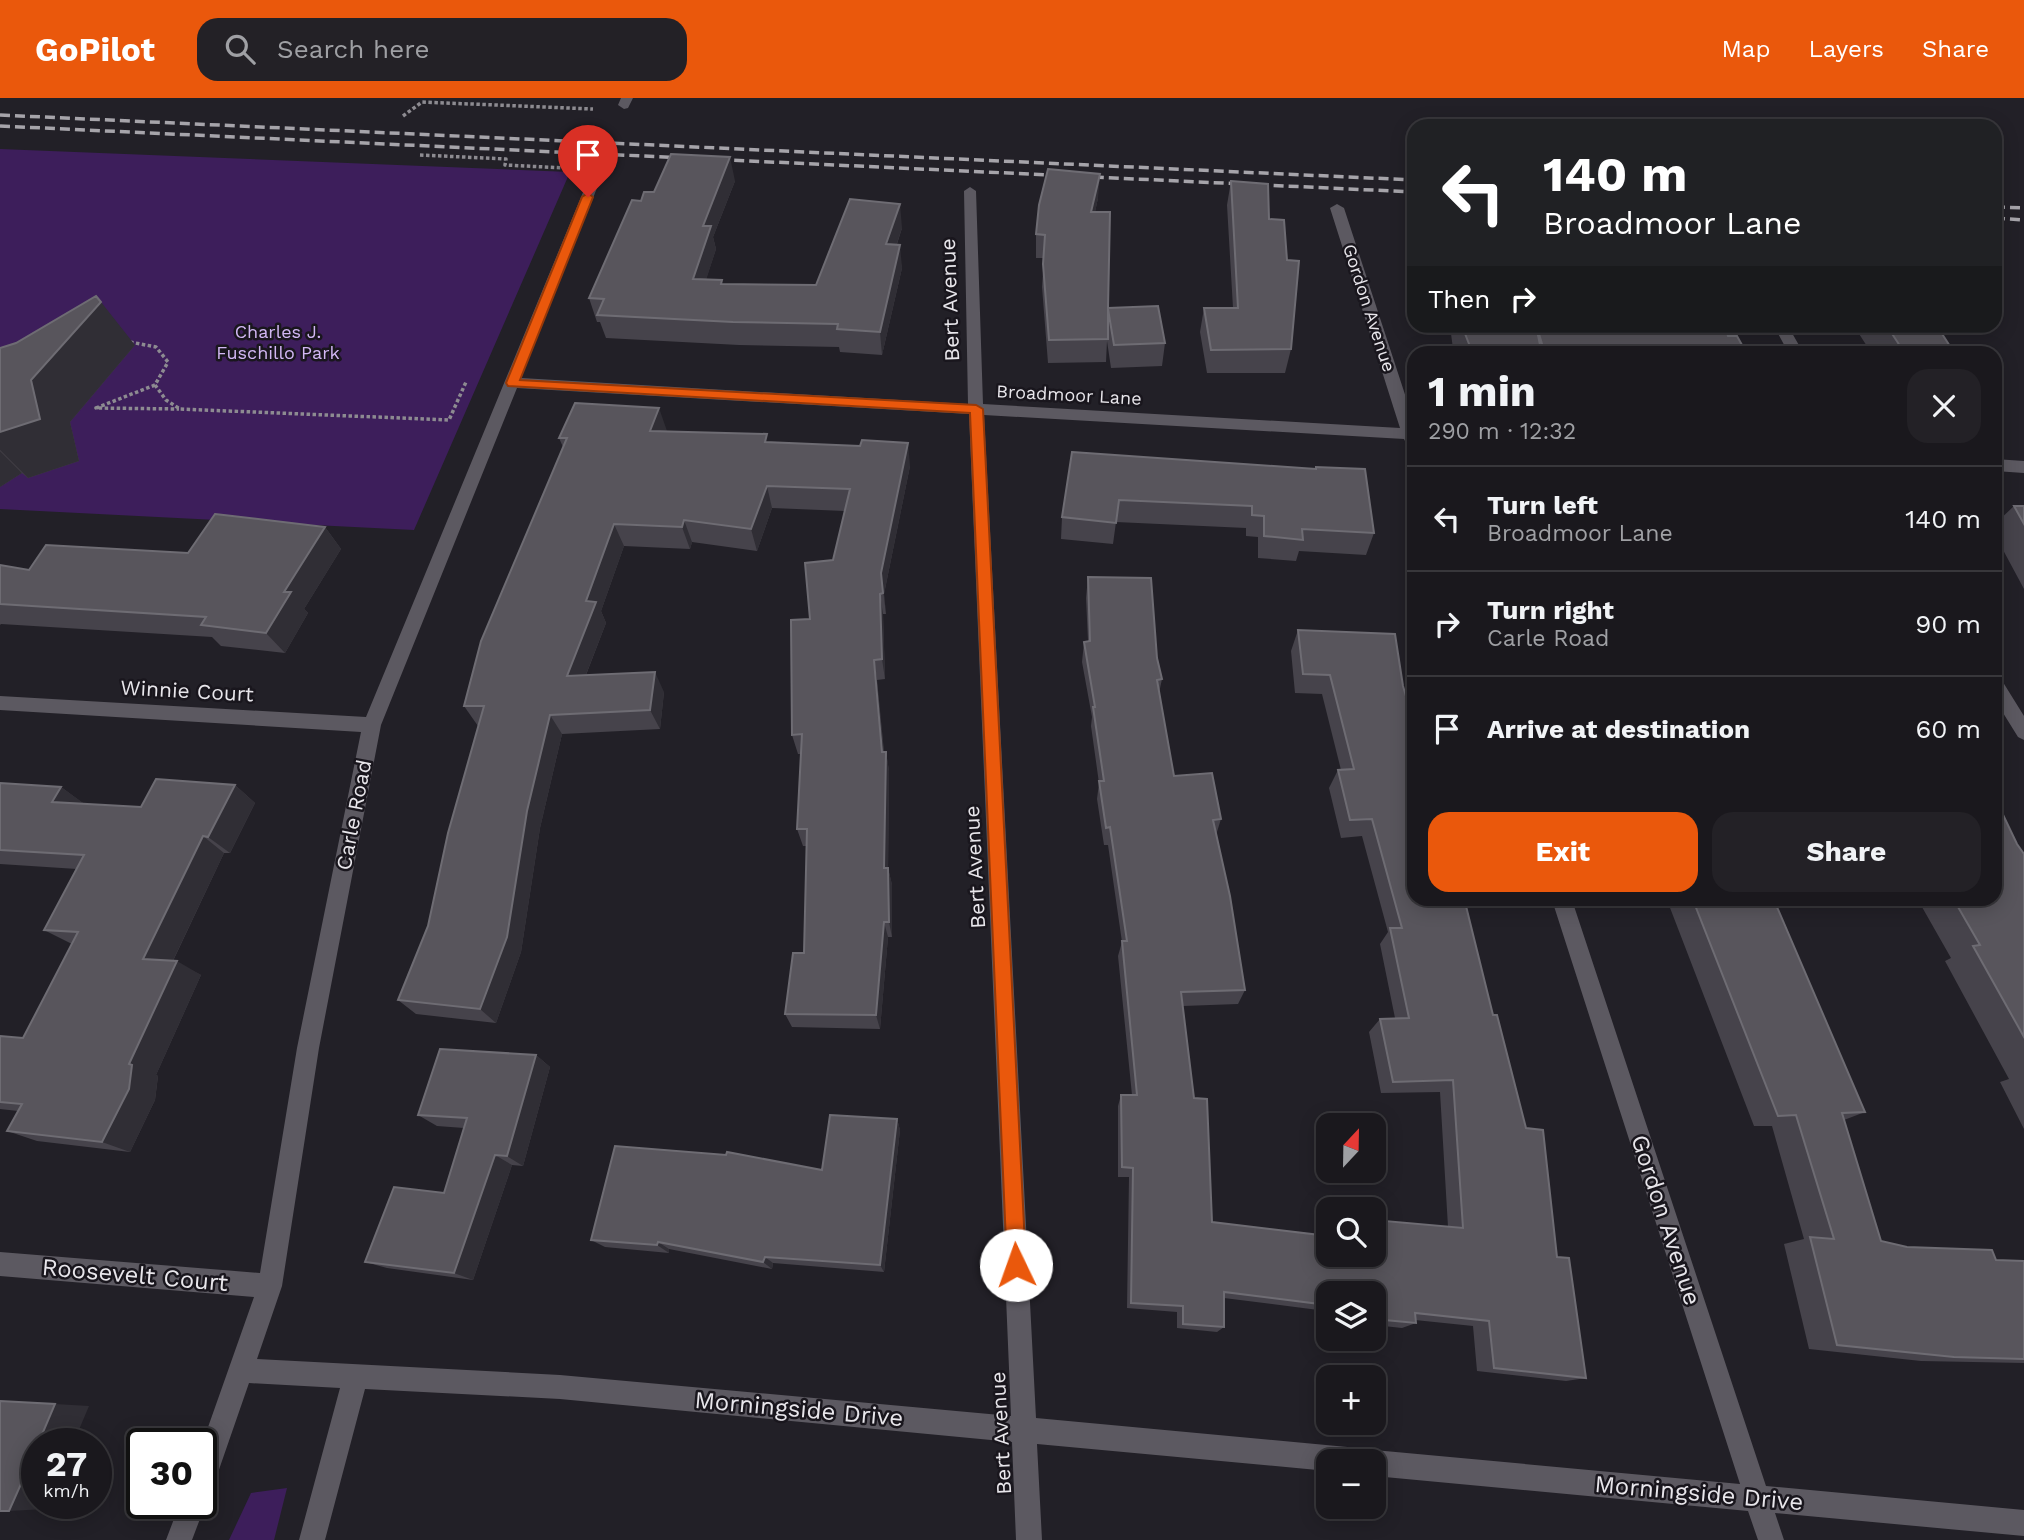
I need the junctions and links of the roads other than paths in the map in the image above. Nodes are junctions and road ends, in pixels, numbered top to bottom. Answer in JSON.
{"nodes":[{"id":1,"x":597,"y":173,"type":"road end"},
{"id":2,"x":970,"y":191,"type":"dead end"},
{"id":3,"x":1337,"y":208,"type":"dead end"},
{"id":4,"x":513,"y":383,"type":"junction"},
{"id":5,"x":976,"y":409,"type":"junction"},
{"id":6,"x":1407,"y":423,"type":"edge"},
{"id":7,"x":1407,"y":438,"type":"edge"},
{"id":8,"x":2002,"y":465,"type":"edge"},
{"id":9,"x":2024,"y":467,"type":"edge"},
{"id":10,"x":2002,"y":696,"type":"edge"},
{"id":11,"x":0,"y":703,"type":"edge"},
{"id":12,"x":372,"y":725,"type":"junction"},
{"id":13,"x":2024,"y":732,"type":"edge"},
{"id":14,"x":1564,"y":906,"type":"edge"},
{"id":15,"x":0,"y":1264,"type":"edge"},
{"id":16,"x":270,"y":1286,"type":"junction"},
{"id":17,"x":239,"y":1370,"type":"junction"},
{"id":18,"x":356,"y":1376,"type":"junction"},
{"id":19,"x":1024,"y":1430,"type":"junction"},
{"id":20,"x":217,"y":1435,"type":"edge"},
{"id":21,"x":1316,"y":1457,"type":"edge"},
{"id":22,"x":1386,"y":1464,"type":"edge"},
{"id":23,"x":1757,"y":1498,"type":"junction"},
{"id":24,"x":187,"y":1519,"type":"edge"},
{"id":25,"x":2024,"y":1523,"type":"edge"},
{"id":26,"x":179,"y":1540,"type":"edge"},
{"id":27,"x":313,"y":1540,"type":"edge"},
{"id":28,"x":1029,"y":1540,"type":"edge"},
{"id":29,"x":1771,"y":1540,"type":"edge"}],
"edges":[{"from":1,"to":4,"type":"street","name":"Carle Road"},
{"from":2,"to":5,"type":"street","name":"Bert Avenue"},
{"from":3,"to":6,"type":"street","name":"Gordon Avenue"},
{"from":4,"to":5,"type":"street","name":"Broadmoor Lane"},
{"from":4,"to":12,"type":"street","name":"Carle Road"},
{"from":5,"to":7,"type":"street","name":"Broadmoor Lane"},
{"from":5,"to":19,"type":"street","name":"Bert Avenue"},
{"from":8,"to":9,"type":"street"},
{"from":10,"to":13,"type":"street"},
{"from":11,"to":12,"type":"street","name":"Winnie Court"},
{"from":12,"to":16,"type":"street","name":"Carle Road"},
{"from":14,"to":23,"type":"street","name":"Gordon Avenue"},
{"from":15,"to":16,"type":"street","name":"Roosevelt Court"},
{"from":16,"to":17,"type":"street","name":"Carle Road"},
{"from":17,"to":18,"type":"street","name":"Morningside Drive"},
{"from":17,"to":20,"type":"street","name":"Carle Road"},
{"from":18,"to":19,"type":"street","name":"Morningside Drive"},
{"from":18,"to":27,"type":"street"},
{"from":19,"to":21,"type":"street","name":"Morningside Drive"},
{"from":19,"to":28,"type":"street","name":"Bert Avenue"},
{"from":22,"to":23,"type":"street","name":"Morningside Drive"},
{"from":23,"to":25,"type":"street","name":"Morningside Drive"},
{"from":23,"to":29,"type":"street","name":"Gordon Avenue"},
{"from":24,"to":26,"type":"street"}]}
